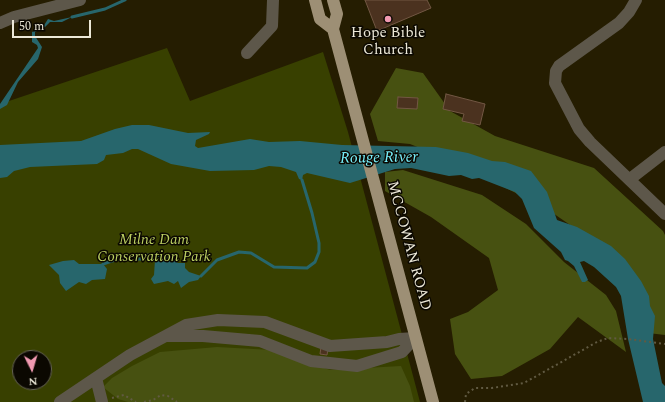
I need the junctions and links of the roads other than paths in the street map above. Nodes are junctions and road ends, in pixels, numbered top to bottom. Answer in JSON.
{"nodes":[{"id":1,"x":80,"y":0,"type":"edge"},
{"id":2,"x":273,"y":0,"type":"edge"},
{"id":3,"x":316,"y":0,"type":"edge"},
{"id":4,"x":334,"y":0,"type":"edge"},
{"id":5,"x":636,"y":0,"type":"edge"},
{"id":6,"x":0,"y":22,"type":"edge"},
{"id":7,"x":333,"y":29,"type":"junction"},
{"id":8,"x":247,"y":53,"type":"dead end"},
{"id":9,"x":665,"y":152,"type":"edge"},
{"id":10,"x":630,"y":179,"type":"junction"},
{"id":11,"x":665,"y":214,"type":"edge"},
{"id":12,"x":167,"y":336,"type":"junction"},
{"id":13,"x":415,"y":338,"type":"junction"},
{"id":14,"x":330,"y":346,"type":"junction"},
{"id":15,"x":330,"y":364,"type":"junction"},
{"id":16,"x":96,"y":378,"type":"junction"},
{"id":17,"x":102,"y":400,"type":"edge"},
{"id":18,"x":60,"y":402,"type":"edge"},
{"id":19,"x":433,"y":402,"type":"edge"}],
"edges":[{"from":1,"to":6,"type":"street"},
{"from":2,"to":8,"type":"street"},
{"from":3,"to":7,"type":"main road"},
{"from":4,"to":7,"type":"main road","name":"MCCOWAN ROAD"},
{"from":5,"to":10,"type":"street"},
{"from":7,"to":13,"type":"main road","name":"MCCOWAN ROAD"},
{"from":9,"to":10,"type":"street"},
{"from":10,"to":11,"type":"street"},
{"from":12,"to":14,"type":"street"},
{"from":12,"to":15,"type":"street"},
{"from":12,"to":16,"type":"street"},
{"from":13,"to":14,"type":"street"},
{"from":13,"to":15,"type":"street"},
{"from":13,"to":19,"type":"main road","name":"MCCOWAN ROAD"},
{"from":14,"to":15,"type":"street"},
{"from":16,"to":17,"type":"street"},
{"from":16,"to":18,"type":"street"}]}
